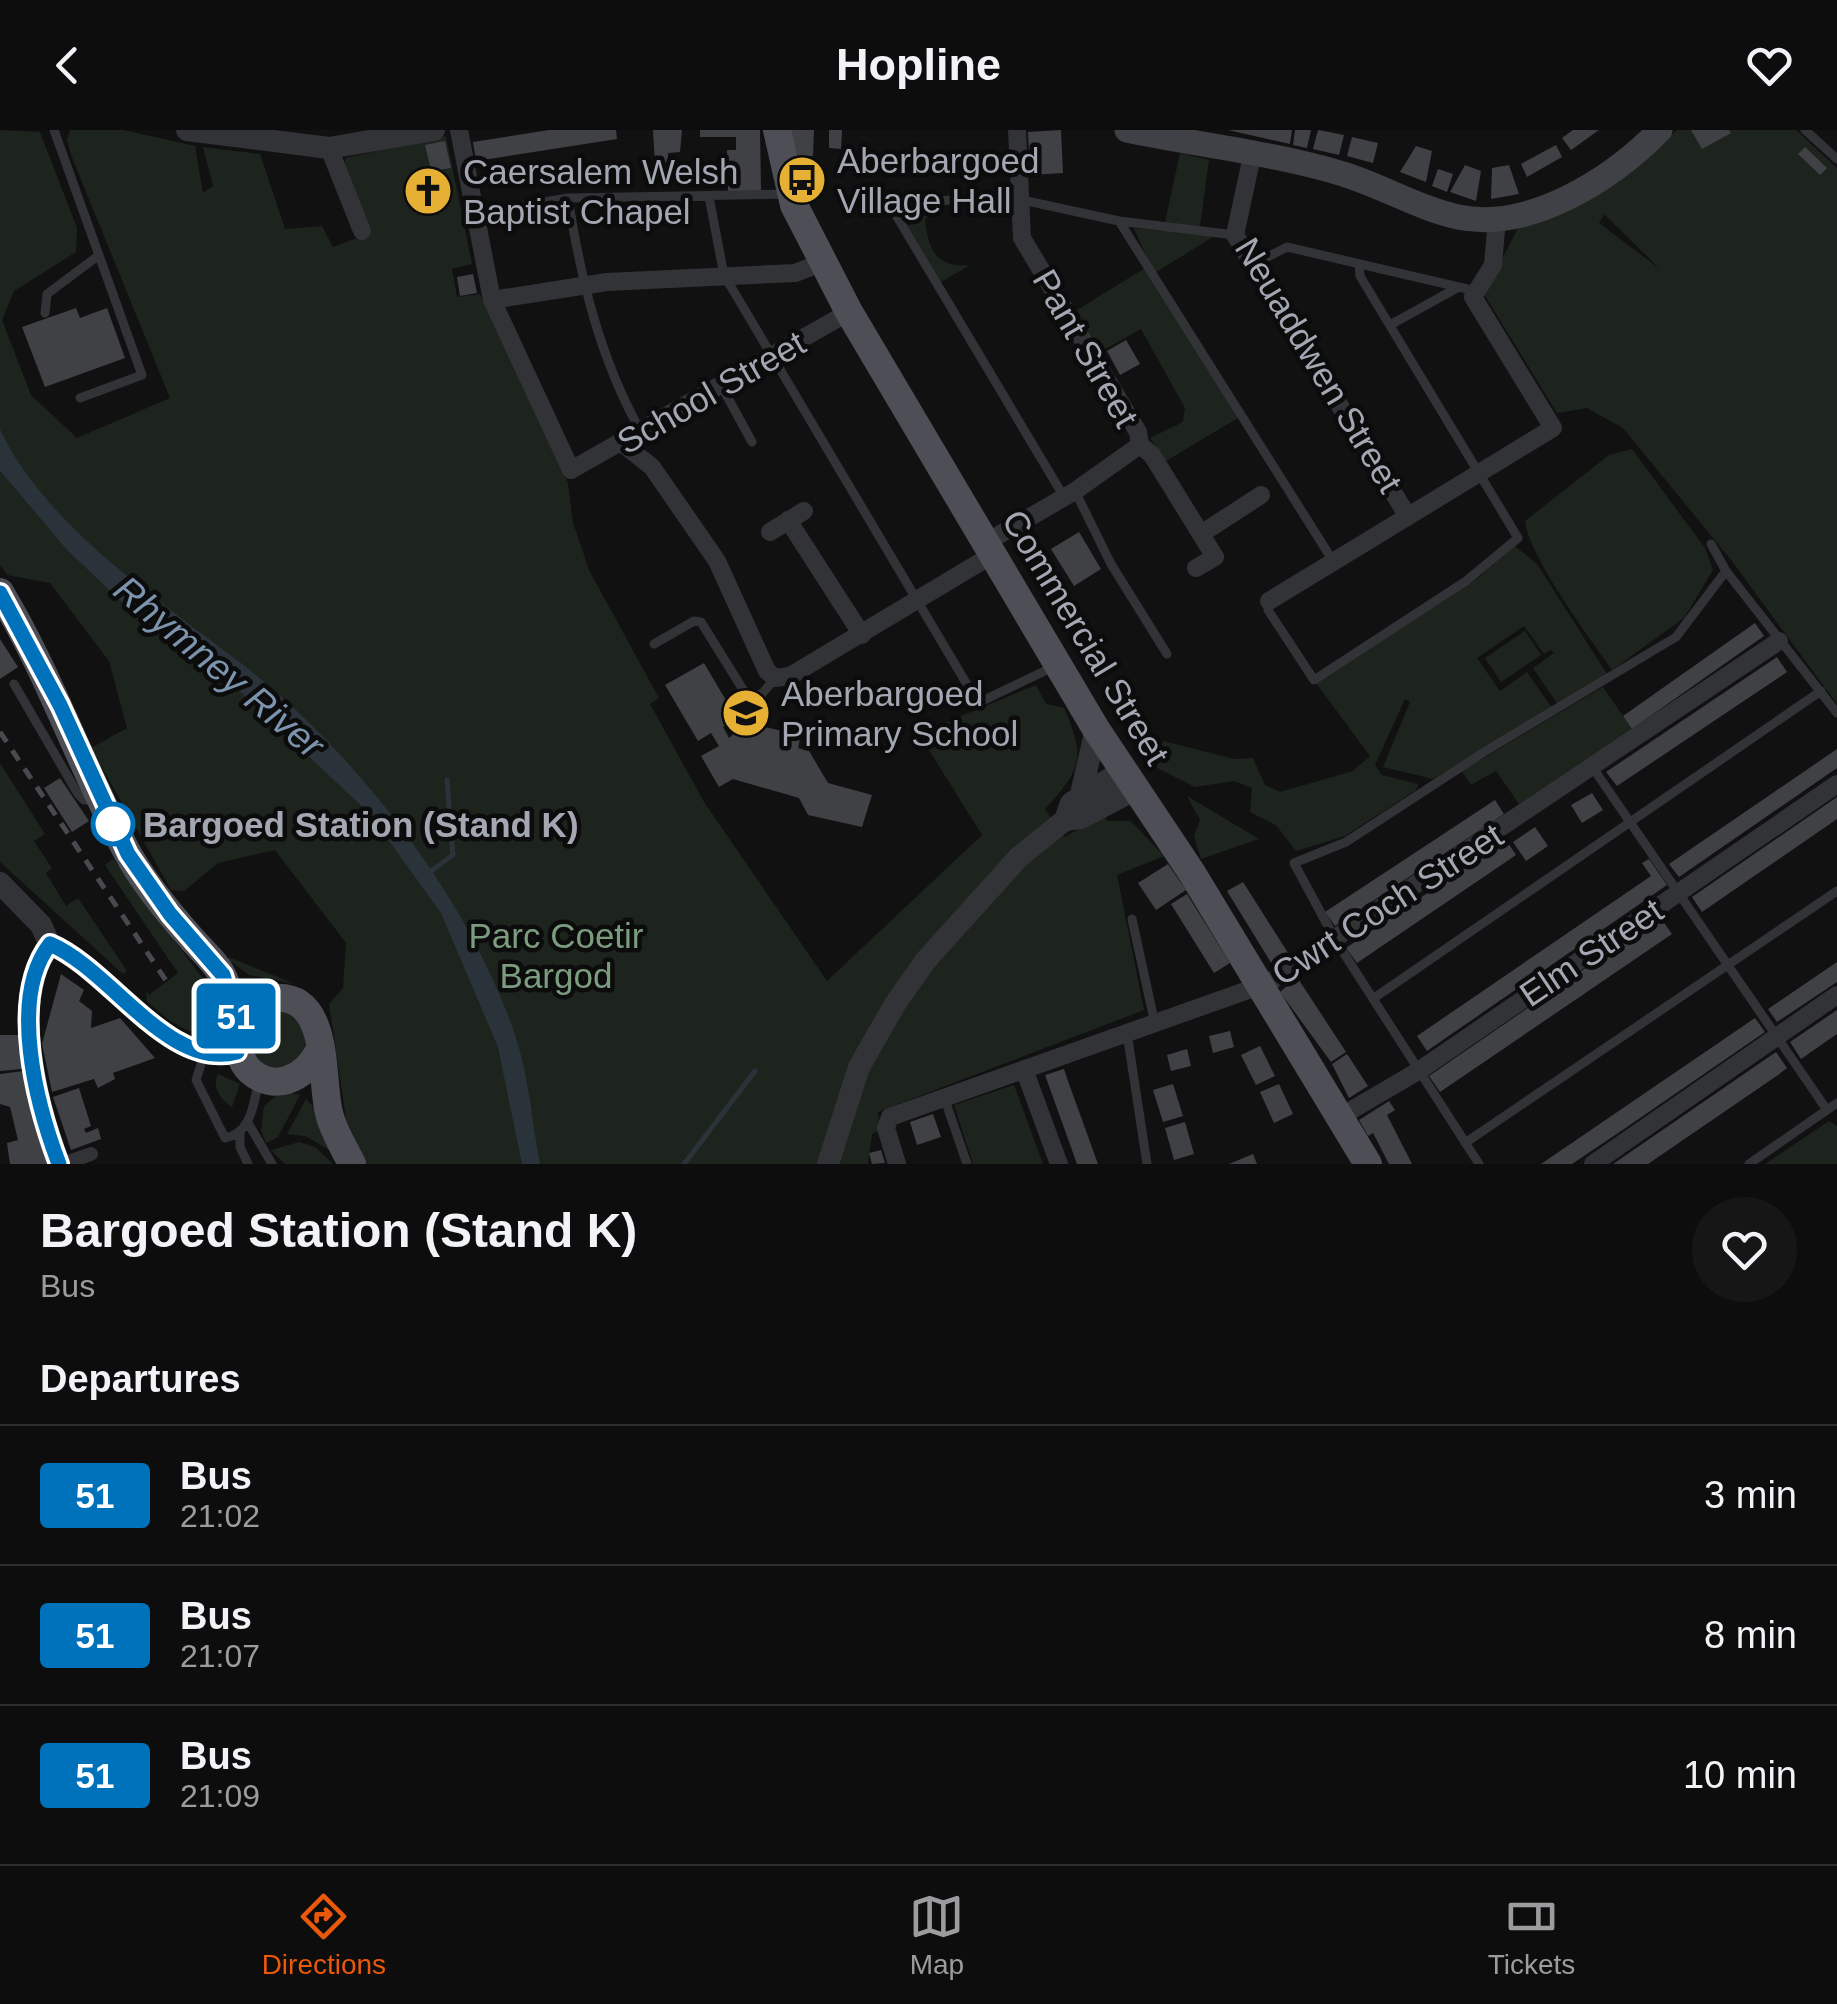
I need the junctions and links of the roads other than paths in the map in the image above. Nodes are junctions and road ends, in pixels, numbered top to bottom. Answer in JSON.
{"nodes":[{"id":1,"x":54,"y":130,"type":"edge"},
{"id":2,"x":187,"y":130,"type":"edge"},
{"id":3,"x":434,"y":130,"type":"edge"},
{"id":4,"x":458,"y":130,"type":"edge"},
{"id":5,"x":777,"y":130,"type":"edge"},
{"id":6,"x":1018,"y":130,"type":"edge"},
{"id":7,"x":1127,"y":130,"type":"edge"},
{"id":8,"x":1660,"y":130,"type":"edge"},
{"id":9,"x":1805,"y":130,"type":"edge"},
{"id":10,"x":329,"y":148,"type":"junction"},
{"id":11,"x":1252,"y":156,"type":"junction"},
{"id":12,"x":1837,"y":159,"type":"edge"},
{"id":13,"x":791,"y":194,"type":"junction"},
{"id":14,"x":568,"y":198,"type":"junction"},
{"id":15,"x":709,"y":198,"type":"junction"},
{"id":16,"x":1020,"y":200,"type":"junction"},
{"id":17,"x":474,"y":214,"type":"junction"},
{"id":18,"x":1497,"y":218,"type":"junction"},
{"id":19,"x":1120,"y":221,"type":"junction"},
{"id":20,"x":362,"y":230,"type":"dead end"},
{"id":21,"x":1235,"y":235,"type":"junction"},
{"id":22,"x":98,"y":256,"type":"junction"},
{"id":23,"x":821,"y":263,"type":"junction"},
{"id":24,"x":1359,"y":264,"type":"junction"},
{"id":25,"x":1252,"y":265,"type":"junction"},
{"id":26,"x":724,"y":275,"type":"junction"},
{"id":27,"x":582,"y":286,"type":"junction"},
{"id":28,"x":1468,"y":289,"type":"junction"},
{"id":29,"x":492,"y":300,"type":"junction"},
{"id":30,"x":849,"y":312,"type":"junction"},
{"id":31,"x":44,"y":313,"type":"dead end"},
{"id":32,"x":1390,"y":326,"type":"junction"},
{"id":33,"x":770,"y":359,"type":"junction"},
{"id":34,"x":722,"y":387,"type":"junction"},
{"id":35,"x":80,"y":398,"type":"dead end"},
{"id":36,"x":642,"y":434,"type":"junction"},
{"id":37,"x":752,"y":442,"type":"dead end"},
{"id":38,"x":622,"y":444,"type":"junction"},
{"id":39,"x":1140,"y":445,"type":"junction"},
{"id":40,"x":1478,"y":472,"type":"junction"},
{"id":41,"x":1070,"y":493,"type":"junction"},
{"id":42,"x":1261,"y":496,"type":"dead end"},
{"id":43,"x":1408,"y":514,"type":"junction"},
{"id":44,"x":770,"y":532,"type":"dead end"},
{"id":45,"x":1201,"y":534,"type":"junction"},
{"id":46,"x":1711,"y":544,"type":"dead end"},
{"id":47,"x":989,"y":549,"type":"junction"},
{"id":48,"x":1333,"y":561,"type":"junction"},
{"id":49,"x":1196,"y":568,"type":"dead end"},
{"id":50,"x":1726,"y":571,"type":"junction"},
{"id":51,"x":0,"y":592,"type":"edge"},
{"id":52,"x":917,"y":601,"type":"junction"},
{"id":53,"x":1269,"y":601,"type":"joint"},
{"id":54,"x":862,"y":635,"type":"junction"},
{"id":55,"x":1779,"y":641,"type":"junction"},
{"id":56,"x":654,"y":644,"type":"dead end"},
{"id":57,"x":1167,"y":654,"type":"dead end"},
{"id":58,"x":1061,"y":663,"type":"junction"},
{"id":59,"x":776,"y":678,"type":"junction"},
{"id":60,"x":14,"y":684,"type":"dead end"},
{"id":61,"x":1821,"y":691,"type":"junction"},
{"id":62,"x":1837,"y":713,"type":"edge"},
{"id":63,"x":1096,"y":729,"type":"junction"},
{"id":64,"x":1593,"y":768,"type":"junction"},
{"id":65,"x":1128,"y":781,"type":"junction"},
{"id":66,"x":1837,"y":784,"type":"edge"},
{"id":67,"x":1081,"y":794,"type":"junction"},
{"id":68,"x":103,"y":800,"type":"junction"},
{"id":69,"x":1065,"y":820,"type":"junction"},
{"id":70,"x":1630,"y":820,"type":"junction"},
{"id":71,"x":0,"y":884,"type":"edge"},
{"id":72,"x":1837,"y":891,"type":"edge"},
{"id":73,"x":1678,"y":892,"type":"junction"},
{"id":74,"x":1132,"y":919,"type":"dead end"},
{"id":75,"x":1336,"y":940,"type":"junction"},
{"id":76,"x":50,"y":944,"type":"junction"},
{"id":77,"x":1728,"y":964,"type":"junction"},
{"id":78,"x":223,"y":975,"type":"junction"},
{"id":79,"x":1260,"y":986,"type":"junction"},
{"id":80,"x":1837,"y":995,"type":"edge"},
{"id":81,"x":270,"y":998,"type":"junction"},
{"id":82,"x":1374,"y":998,"type":"junction"},
{"id":83,"x":1155,"y":1024,"type":"junction"},
{"id":84,"x":1127,"y":1033,"type":"junction"},
{"id":85,"x":1777,"y":1037,"type":"junction"},
{"id":86,"x":238,"y":1038,"type":"junction"},
{"id":87,"x":318,"y":1053,"type":"junction"},
{"id":88,"x":205,"y":1054,"type":"junction"},
{"id":89,"x":1024,"y":1068,"type":"junction"},
{"id":90,"x":1420,"y":1070,"type":"junction"},
{"id":91,"x":260,"y":1078,"type":"junction"},
{"id":92,"x":288,"y":1080,"type":"junction"},
{"id":93,"x":944,"y":1097,"type":"junction"},
{"id":94,"x":1837,"y":1103,"type":"edge"},
{"id":95,"x":1826,"y":1110,"type":"junction"},
{"id":96,"x":329,"y":1114,"type":"junction"},
{"id":97,"x":1342,"y":1116,"type":"junction"},
{"id":98,"x":248,"y":1123,"type":"junction"},
{"id":99,"x":240,"y":1134,"type":"junction"},
{"id":100,"x":1465,"y":1144,"type":"junction"},
{"id":101,"x":90,"y":1154,"type":"dead end"},
{"id":102,"x":60,"y":1164,"type":"edge"},
{"id":103,"x":248,"y":1164,"type":"edge"},
{"id":104,"x":272,"y":1164,"type":"edge"},
{"id":105,"x":352,"y":1164,"type":"edge"},
{"id":106,"x":828,"y":1164,"type":"edge"},
{"id":107,"x":897,"y":1164,"type":"edge"},
{"id":108,"x":967,"y":1164,"type":"edge"},
{"id":109,"x":1059,"y":1164,"type":"edge"},
{"id":110,"x":1147,"y":1164,"type":"edge"},
{"id":111,"x":1368,"y":1164,"type":"edge"},
{"id":112,"x":1478,"y":1164,"type":"edge"},
{"id":113,"x":1594,"y":1164,"type":"edge"},
{"id":114,"x":1749,"y":1164,"type":"edge"}],
"edges":[{"from":1,"to":22,"type":"lane"},
{"from":2,"to":10,"type":"street"},
{"from":3,"to":10,"type":"street"},
{"from":4,"to":17,"type":"street"},
{"from":5,"to":13,"type":"main road","name":"Commercial Street"},
{"from":6,"to":16,"type":"street","name":"Pant Street"},
{"from":7,"to":11,"type":"main road"},
{"from":8,"to":18,"type":"main road"},
{"from":9,"to":12,"type":"lane"},
{"from":10,"to":20,"type":"street"},
{"from":11,"to":18,"type":"main road"},
{"from":11,"to":21,"type":"street","name":"Neuaddwen Street"},
{"from":13,"to":15,"type":"lane"},
{"from":13,"to":23,"type":"main road","name":"Commercial Street"},
{"from":14,"to":15,"type":"lane"},
{"from":14,"to":17,"type":"lane"},
{"from":14,"to":27,"type":"lane"},
{"from":15,"to":26,"type":"lane"},
{"from":16,"to":19,"type":"lane"},
{"from":16,"to":39,"type":"street","name":"Pant Street"},
{"from":16,"to":41,"type":"lane"},
{"from":17,"to":29,"type":"street"},
{"from":18,"to":28,"type":"street"},
{"from":19,"to":21,"type":"lane"},
{"from":19,"to":48,"type":"lane"},
{"from":21,"to":25,"type":"street","name":"Neuaddwen Street"},
{"from":22,"to":31,"type":"lane"},
{"from":22,"to":35,"type":"lane"},
{"from":23,"to":26,"type":"street"},
{"from":23,"to":30,"type":"main road","name":"Commercial Street"},
{"from":24,"to":25,"type":"lane"},
{"from":24,"to":28,"type":"lane"},
{"from":24,"to":32,"type":"lane"},
{"from":25,"to":43,"type":"street","name":"Neuaddwen Street"},
{"from":26,"to":27,"type":"street"},
{"from":26,"to":33,"type":"lane"},
{"from":27,"to":29,"type":"street"},
{"from":27,"to":36,"type":"lane"},
{"from":28,"to":32,"type":"lane"},
{"from":28,"to":40,"type":"street"},
{"from":29,"to":38,"type":"street","name":"School Street"},
{"from":30,"to":33,"type":"street","name":"School Street"},
{"from":30,"to":47,"type":"main road","name":"Commercial Street"},
{"from":32,"to":40,"type":"lane"},
{"from":33,"to":34,"type":"street","name":"School Street"},
{"from":33,"to":52,"type":"lane"},
{"from":34,"to":36,"type":"street","name":"School Street"},
{"from":34,"to":37,"type":"lane"},
{"from":36,"to":38,"type":"street","name":"School Street"},
{"from":38,"to":59,"type":"street"},
{"from":39,"to":41,"type":"street","name":"Pant Street"},
{"from":39,"to":45,"type":"street"},
{"from":40,"to":43,"type":"street"},
{"from":40,"to":53,"type":"lane"},
{"from":41,"to":47,"type":"street","name":"Pant Street"},
{"from":41,"to":57,"type":"lane"},
{"from":42,"to":45,"type":"street"},
{"from":43,"to":48,"type":"street"},
{"from":44,"to":54,"type":"street"},
{"from":45,"to":49,"type":"street"},
{"from":46,"to":50,"type":"lane"},
{"from":47,"to":52,"type":"street","name":"Pant Street"},
{"from":47,"to":58,"type":"main road","name":"Commercial Street"},
{"from":48,"to":53,"type":"street"},
{"from":50,"to":55,"type":"lane"},
{"from":50,"to":75,"type":"lane"},
{"from":51,"to":68,"type":"main road"},
{"from":52,"to":54,"type":"street","name":"Pant Street"},
{"from":52,"to":58,"type":"lane"},
{"from":54,"to":59,"type":"street","name":"Pant Street"},
{"from":55,"to":61,"type":"lane"},
{"from":55,"to":64,"type":"street","name":"Cwrt Coch Street"},
{"from":56,"to":59,"type":"lane"},
{"from":58,"to":63,"type":"main road","name":"Commercial Street"},
{"from":60,"to":68,"type":"lane"},
{"from":61,"to":62,"type":"lane"},
{"from":61,"to":70,"type":"lane"},
{"from":63,"to":65,"type":"main road","name":"Commercial Street"},
{"from":63,"to":67,"type":"street"},
{"from":64,"to":70,"type":"lane"},
{"from":64,"to":75,"type":"street","name":"Cwrt Coch Street"},
{"from":65,"to":67,"type":"street"},
{"from":65,"to":69,"type":"street"},
{"from":65,"to":79,"type":"main road","name":"Commercial Street"},
{"from":66,"to":73,"type":"street","name":"Elm Street"},
{"from":67,"to":69,"type":"street"},
{"from":68,"to":78,"type":"main road"},
{"from":69,"to":106,"type":"street"},
{"from":70,"to":73,"type":"lane"},
{"from":70,"to":82,"type":"lane"},
{"from":71,"to":76,"type":"street"},
{"from":72,"to":77,"type":"lane"},
{"from":73,"to":77,"type":"lane"},
{"from":73,"to":90,"type":"street","name":"Elm Street"},
{"from":74,"to":83,"type":"lane"},
{"from":75,"to":79,"type":"street","name":"Cwrt Coch Street"},
{"from":75,"to":82,"type":"lane"},
{"from":76,"to":88,"type":"street"},
{"from":76,"to":102,"type":"street"},
{"from":77,"to":85,"type":"lane"},
{"from":77,"to":100,"type":"lane"},
{"from":78,"to":81,"type":"main road"},
{"from":78,"to":86,"type":"main road"},
{"from":79,"to":83,"type":"street","name":"Cwrt Coch Street"},
{"from":79,"to":97,"type":"main road","name":"Commercial Street"},
{"from":80,"to":85,"type":"street"},
{"from":81,"to":86,"type":"main road"},
{"from":81,"to":87,"type":"main road"},
{"from":82,"to":90,"type":"lane"},
{"from":83,"to":84,"type":"street","name":"Cwrt Coch Street"},
{"from":84,"to":89,"type":"street","name":"Cwrt Coch Street"},
{"from":84,"to":110,"type":"lane"},
{"from":85,"to":95,"type":"lane"},
{"from":85,"to":113,"type":"street"},
{"from":86,"to":88,"type":"street"},
{"from":86,"to":91,"type":"main road"},
{"from":87,"to":92,"type":"main road"},
{"from":87,"to":96,"type":"main road"},
{"from":88,"to":99,"type":"lane"},
{"from":89,"to":93,"type":"street","name":"Cwrt Coch Street"},
{"from":89,"to":109,"type":"street"},
{"from":90,"to":97,"type":"street","name":"Elm Street"},
{"from":90,"to":100,"type":"lane"},
{"from":91,"to":92,"type":"main road"},
{"from":91,"to":98,"type":"lane"},
{"from":92,"to":96,"type":"main road"},
{"from":93,"to":107,"type":"street","name":"Cwrt Coch Street"},
{"from":93,"to":108,"type":"lane"},
{"from":94,"to":95,"type":"lane"},
{"from":95,"to":114,"type":"lane"},
{"from":96,"to":105,"type":"main road"},
{"from":97,"to":111,"type":"main road","name":"Commercial Street"},
{"from":98,"to":99,"type":"lane"},
{"from":98,"to":104,"type":"lane"},
{"from":99,"to":103,"type":"lane"},
{"from":100,"to":112,"type":"lane"},
{"from":101,"to":102,"type":"street"}]}
